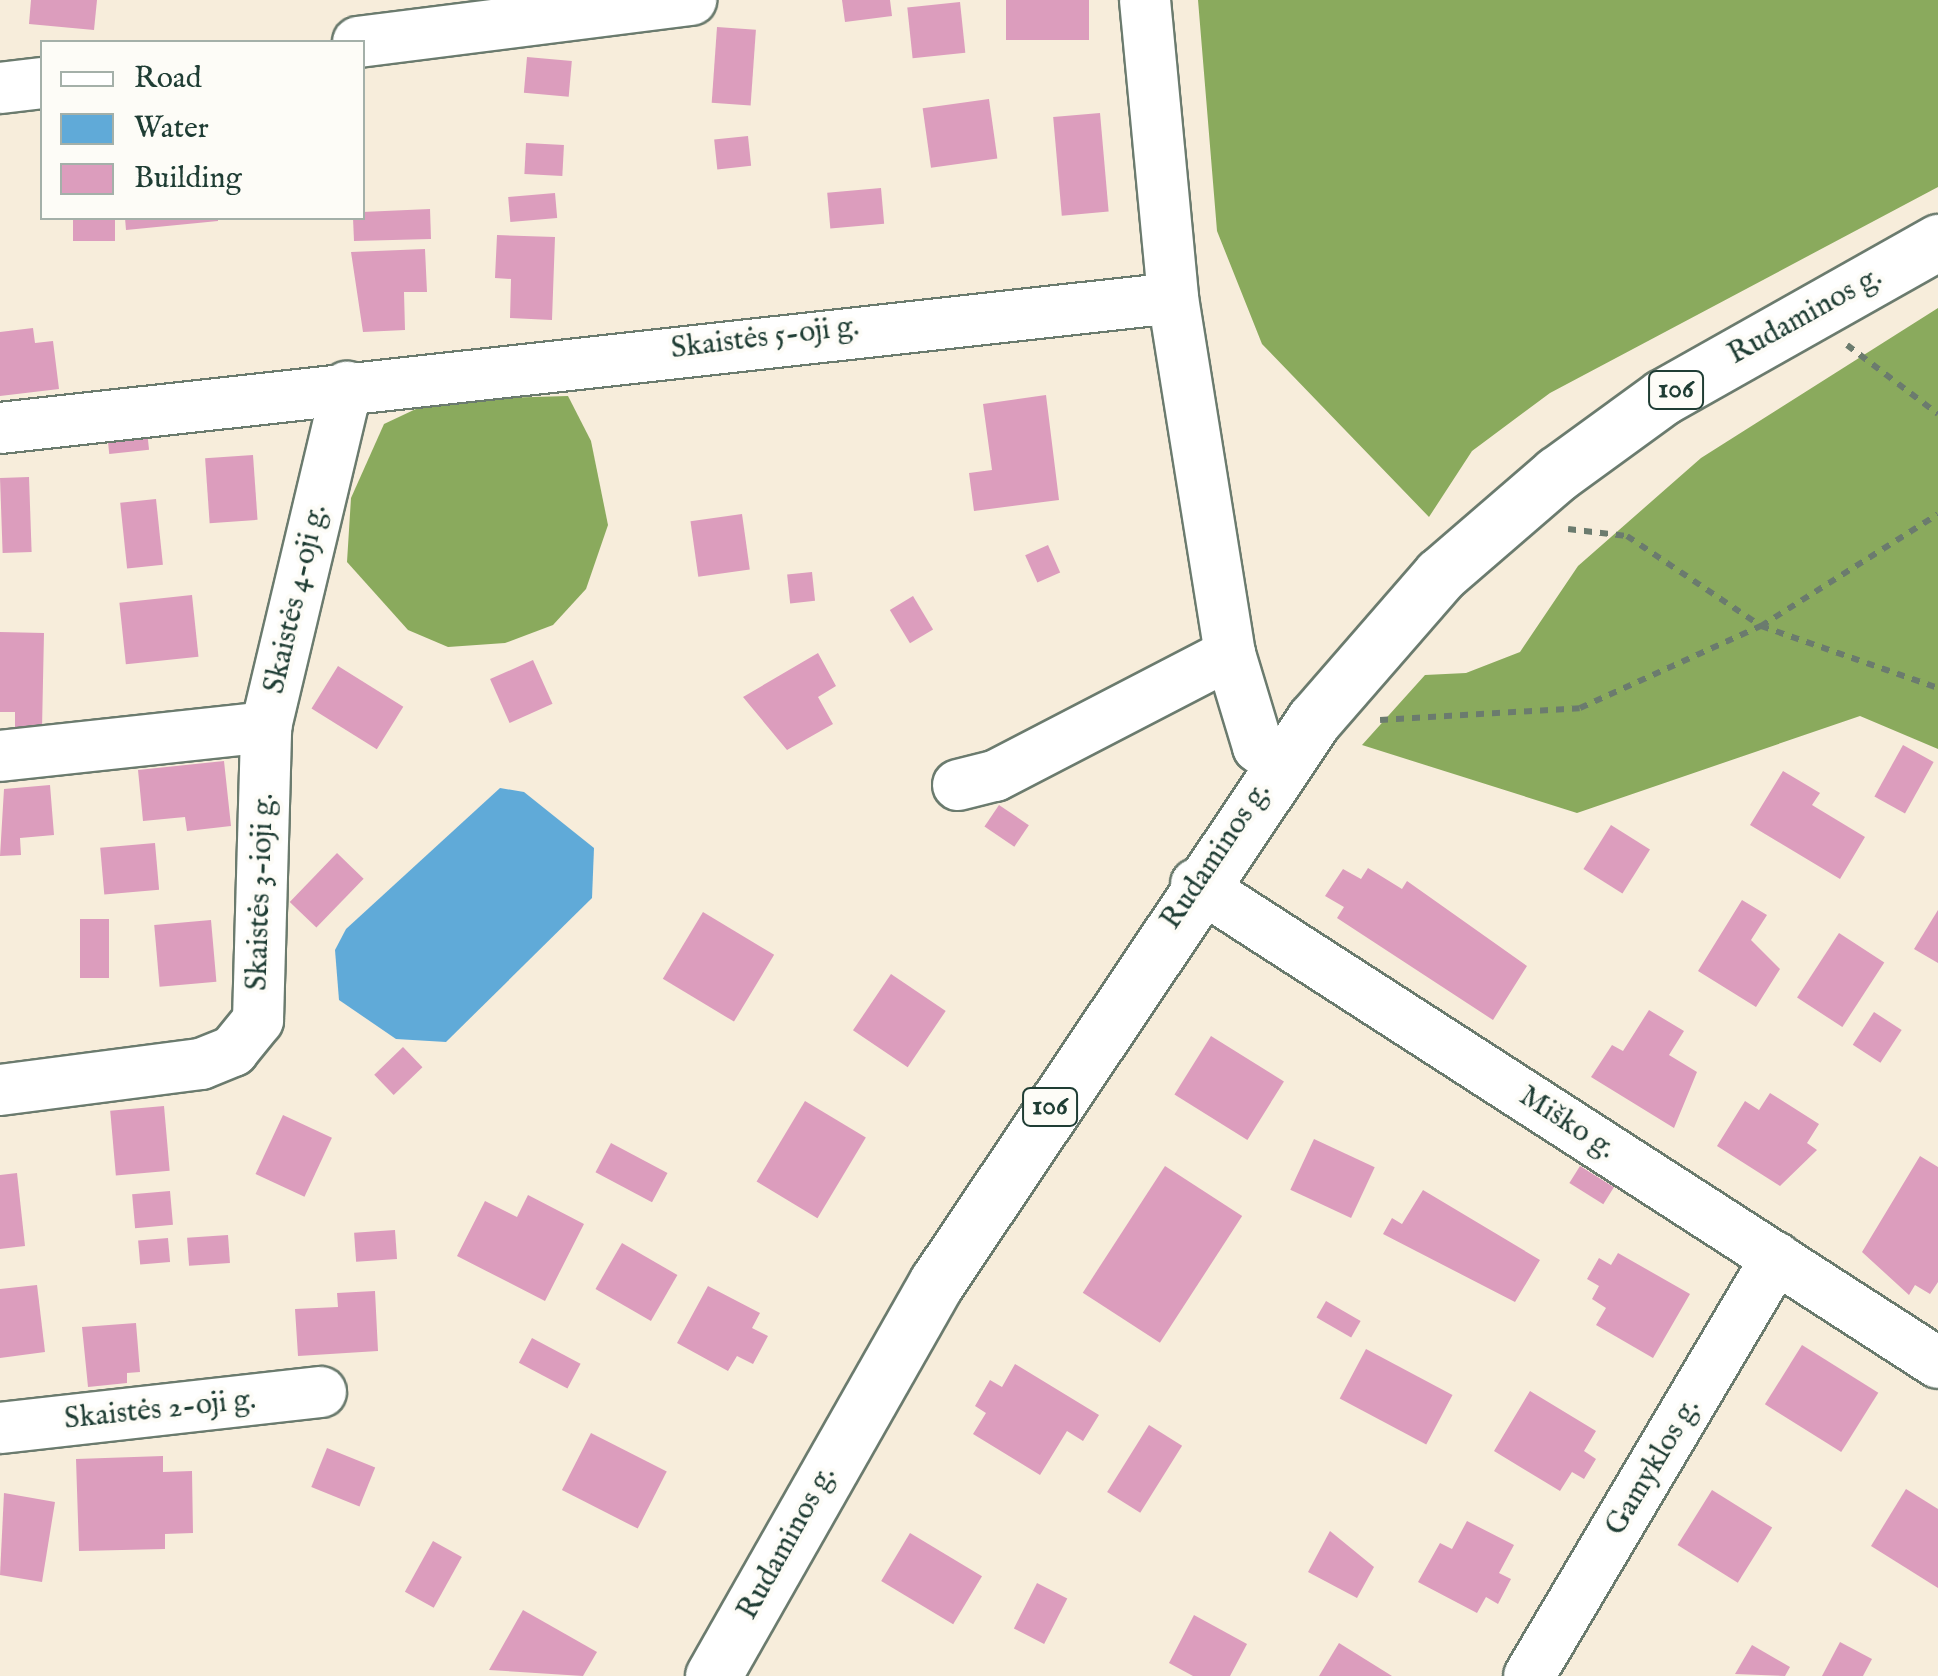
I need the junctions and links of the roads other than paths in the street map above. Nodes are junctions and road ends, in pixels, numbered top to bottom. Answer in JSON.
{"nodes":[{"id":1,"x":692,"y":0,"type":"edge"},
{"id":2,"x":1145,"y":0,"type":"edge"},
{"id":3,"x":365,"y":41,"type":"edge"},
{"id":4,"x":40,"y":83,"type":"edge"},
{"id":5,"x":0,"y":88,"type":"edge"},
{"id":6,"x":1938,"y":242,"type":"edge"},
{"id":7,"x":1173,"y":298,"type":"junction"},
{"id":8,"x":346,"y":387,"type":"junction"},
{"id":9,"x":0,"y":428,"type":"edge"},
{"id":10,"x":1230,"y":654,"type":"junction"},
{"id":11,"x":266,"y":727,"type":"junction"},
{"id":12,"x":0,"y":756,"type":"edge"},
{"id":13,"x":1278,"y":764,"type":"junction"},
{"id":14,"x":958,"y":785,"type":"dead end"},
{"id":15,"x":1196,"y":884,"type":"junction"},
{"id":16,"x":0,"y":1090,"type":"edge"},
{"id":17,"x":1776,"y":1258,"type":"junction"},
{"id":18,"x":1938,"y":1363,"type":"edge"},
{"id":19,"x":321,"y":1392,"type":"dead end"},
{"id":20,"x":0,"y":1428,"type":"edge"},
{"id":21,"x":713,"y":1676,"type":"edge"},
{"id":22,"x":1530,"y":1676,"type":"edge"}],
"edges":[{"from":1,"to":3,"type":"street"},
{"from":2,"to":7,"type":"street"},
{"from":4,"to":5,"type":"street"},
{"from":6,"to":13,"type":"main road","name":"Rudaminos g.","number":"106"},
{"from":7,"to":8,"type":"street","name":"Skaistės 5-oji g."},
{"from":7,"to":10,"type":"street"},
{"from":8,"to":9,"type":"street","name":"Skaistės 5-oji g."},
{"from":8,"to":11,"type":"street","name":"Skaistės 4-oji g."},
{"from":10,"to":13,"type":"street"},
{"from":10,"to":14,"type":"street"},
{"from":11,"to":12,"type":"street","name":"Skaistės 4-oji g."},
{"from":11,"to":16,"type":"street","name":"Skaistės 3-ioji g."},
{"from":13,"to":15,"type":"main road","name":"Rudaminos g.","number":"106"},
{"from":15,"to":17,"type":"street","name":"Miško g."},
{"from":15,"to":21,"type":"main road","name":"Rudaminos g.","number":"106"},
{"from":17,"to":18,"type":"street","name":"Miško g."},
{"from":17,"to":22,"type":"street","name":"Gamyklos g."},
{"from":19,"to":20,"type":"street","name":"Skaistės 2-oji g."}]}
